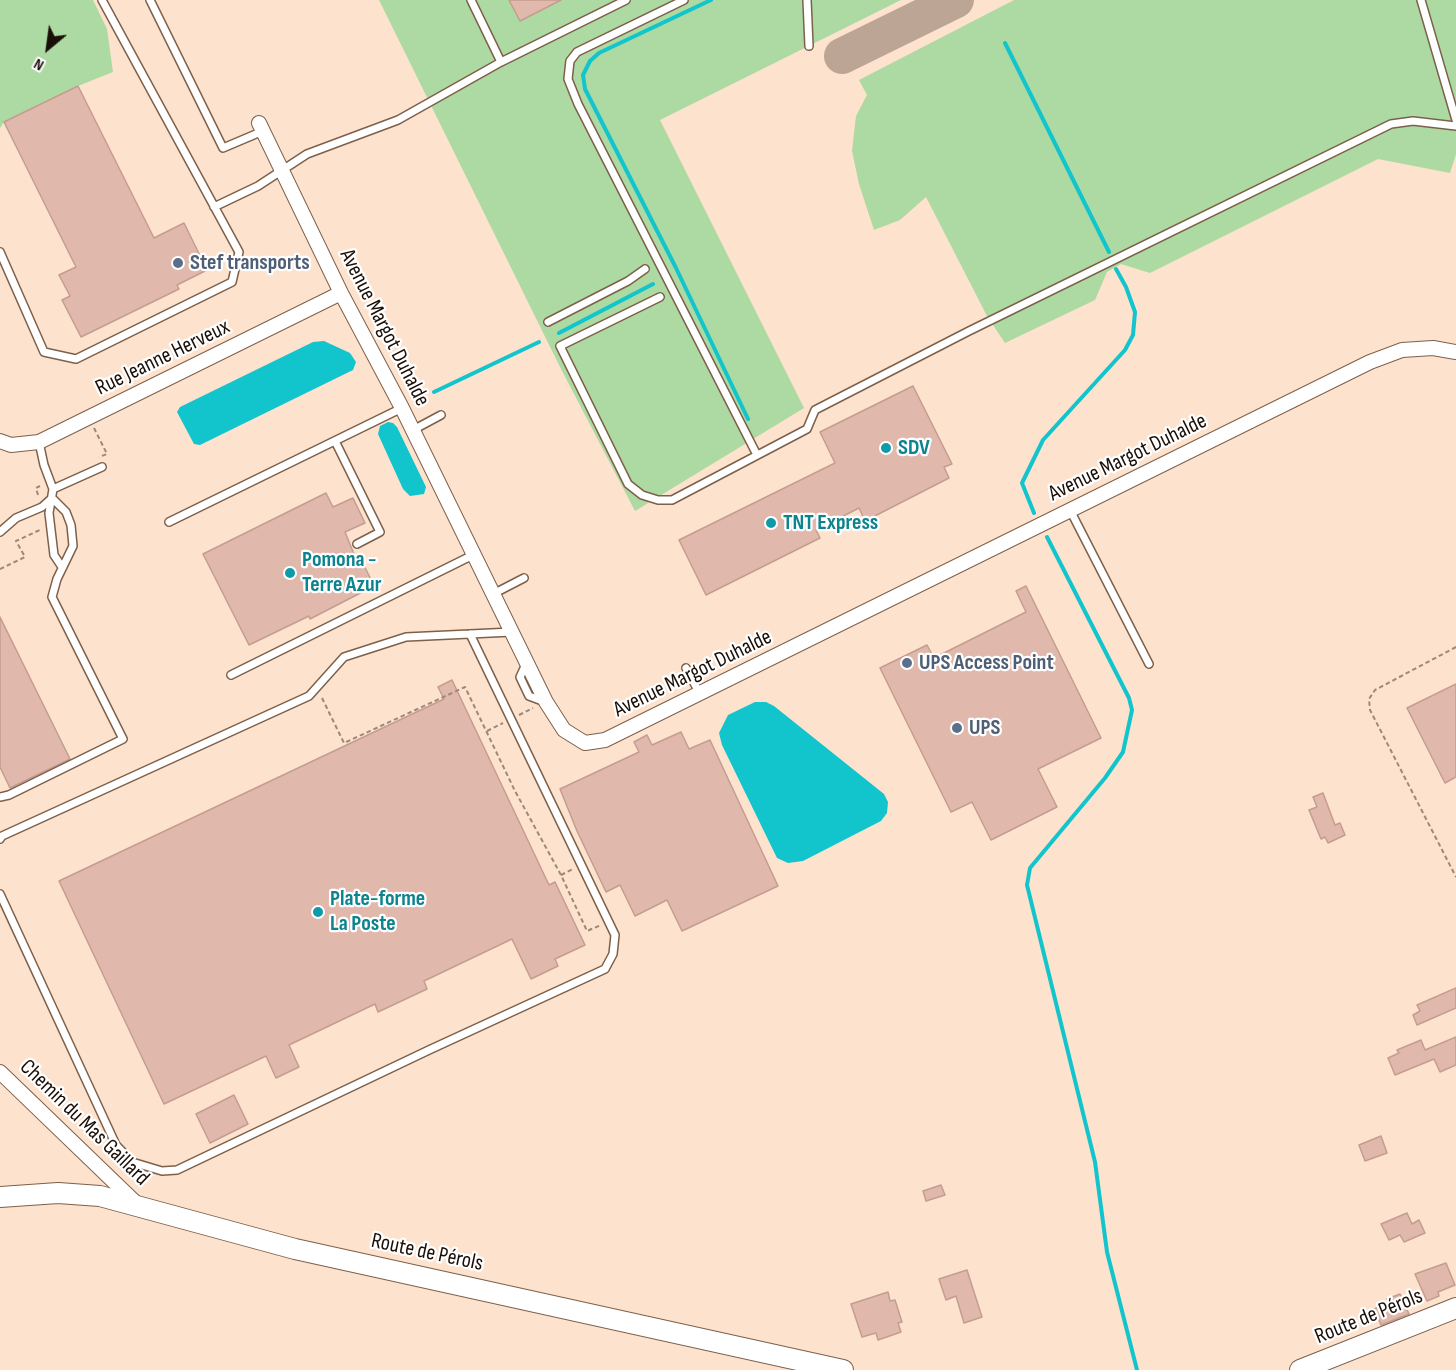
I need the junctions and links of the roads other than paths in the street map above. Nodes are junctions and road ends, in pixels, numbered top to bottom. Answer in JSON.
{"nodes":[{"id":1,"x":102,"y":0,"type":"edge"},
{"id":2,"x":150,"y":0,"type":"edge"},
{"id":3,"x":471,"y":0,"type":"edge"},
{"id":4,"x":626,"y":0,"type":"edge"},
{"id":5,"x":684,"y":0,"type":"edge"},
{"id":6,"x":807,"y":0,"type":"edge"},
{"id":7,"x":1421,"y":0,"type":"edge"},
{"id":8,"x":809,"y":46,"type":"dead end"},
{"id":9,"x":501,"y":62,"type":"junction"},
{"id":10,"x":1456,"y":120,"type":"edge"},
{"id":11,"x":1456,"y":126,"type":"edge"},
{"id":12,"x":261,"y":127,"type":"joint"},
{"id":13,"x":281,"y":171,"type":"junction"},
{"id":14,"x":214,"y":207,"type":"junction"},
{"id":15,"x":0,"y":252,"type":"edge"},
{"id":16,"x":645,"y":270,"type":"dead end"},
{"id":17,"x":341,"y":293,"type":"junction"},
{"id":18,"x":660,"y":297,"type":"dead end"},
{"id":19,"x":548,"y":322,"type":"dead end"},
{"id":20,"x":1456,"y":352,"type":"edge"},
{"id":21,"x":402,"y":408,"type":"junction"},
{"id":22,"x":441,"y":415,"type":"dead end"},
{"id":23,"x":413,"y":430,"type":"junction"},
{"id":24,"x":0,"y":441,"type":"edge"},
{"id":25,"x":334,"y":441,"type":"junction"},
{"id":26,"x":39,"y":442,"type":"junction"},
{"id":27,"x":757,"y":455,"type":"junction"},
{"id":28,"x":102,"y":467,"type":"dead end"},
{"id":29,"x":53,"y":489,"type":"junction"},
{"id":30,"x":52,"y":498,"type":"junction"},
{"id":31,"x":1070,"y":510,"type":"junction"},
{"id":32,"x":169,"y":522,"type":"dead end"},
{"id":33,"x":0,"y":532,"type":"edge"},
{"id":34,"x":357,"y":544,"type":"dead end"},
{"id":35,"x":473,"y":555,"type":"junction"},
{"id":36,"x":62,"y":567,"type":"junction"},
{"id":37,"x":524,"y":578,"type":"dead end"},
{"id":38,"x":493,"y":594,"type":"junction"},
{"id":39,"x":512,"y":632,"type":"junction"},
{"id":40,"x":470,"y":634,"type":"junction"},
{"id":41,"x":1149,"y":664,"type":"dead end"},
{"id":42,"x":686,"y":668,"type":"dead end"},
{"id":43,"x":231,"y":675,"type":"dead end"},
{"id":44,"x":700,"y":694,"type":"junction"},
{"id":45,"x":0,"y":797,"type":"edge"},
{"id":46,"x":0,"y":839,"type":"edge"},
{"id":47,"x":0,"y":894,"type":"edge"},
{"id":48,"x":0,"y":1072,"type":"edge"},
{"id":49,"x":0,"y":1197,"type":"edge"},
{"id":50,"x":138,"y":1205,"type":"junction"},
{"id":51,"x":1456,"y":1308,"type":"edge"},
{"id":52,"x":843,"y":1370,"type":"edge"},
{"id":53,"x":1300,"y":1370,"type":"edge"}],
"edges":[{"from":1,"to":14,"type":"lane"},
{"from":2,"to":12,"type":"lane"},
{"from":3,"to":9,"type":"lane"},
{"from":4,"to":9,"type":"lane"},
{"from":5,"to":27,"type":"lane"},
{"from":6,"to":8,"type":"lane"},
{"from":7,"to":10,"type":"lane"},
{"from":9,"to":13,"type":"lane"},
{"from":11,"to":27,"type":"lane"},
{"from":12,"to":13,"type":"street","name":"Avenue Margot Duhalde"},
{"from":13,"to":14,"type":"lane"},
{"from":13,"to":17,"type":"street","name":"Avenue Margot Duhalde"},
{"from":14,"to":15,"type":"lane"},
{"from":16,"to":19,"type":"lane"},
{"from":17,"to":21,"type":"street","name":"Avenue Margot Duhalde"},
{"from":17,"to":26,"type":"street","name":"Rue Jeanne Herveux"},
{"from":18,"to":27,"type":"lane"},
{"from":20,"to":31,"type":"street","name":"Avenue Margot Duhalde"},
{"from":21,"to":23,"type":"street","name":"Avenue Margot Duhalde"},
{"from":21,"to":25,"type":"lane"},
{"from":22,"to":23,"type":"lane"},
{"from":23,"to":35,"type":"street","name":"Avenue Margot Duhalde"},
{"from":24,"to":26,"type":"street","name":"Rue Jeanne Herveux"},
{"from":25,"to":32,"type":"lane"},
{"from":25,"to":34,"type":"lane"},
{"from":26,"to":29,"type":"lane"},
{"from":28,"to":29,"type":"lane"},
{"from":29,"to":30,"type":"lane"},
{"from":30,"to":33,"type":"lane"},
{"from":30,"to":36,"type":"lane"},
{"from":30,"to":36,"type":"lane"},
{"from":31,"to":41,"type":"lane"},
{"from":31,"to":44,"type":"street","name":"Avenue Margot Duhalde"},
{"from":35,"to":38,"type":"street","name":"Avenue Margot Duhalde"},
{"from":35,"to":43,"type":"lane"},
{"from":36,"to":45,"type":"lane"},
{"from":37,"to":38,"type":"lane"},
{"from":38,"to":39,"type":"street","name":"Avenue Margot Duhalde"},
{"from":39,"to":40,"type":"lane"},
{"from":39,"to":44,"type":"street","name":"Avenue Margot Duhalde"},
{"from":40,"to":46,"type":"lane"},
{"from":40,"to":47,"type":"lane"},
{"from":42,"to":44,"type":"lane"},
{"from":48,"to":50,"type":"street","name":"Chemin du Mas Gaillard"},
{"from":49,"to":50,"type":"street","name":"Route de Pérols"},
{"from":50,"to":52,"type":"street","name":"Route de Pérols"},
{"from":51,"to":53,"type":"street","name":"Route de Pérols"}]}
